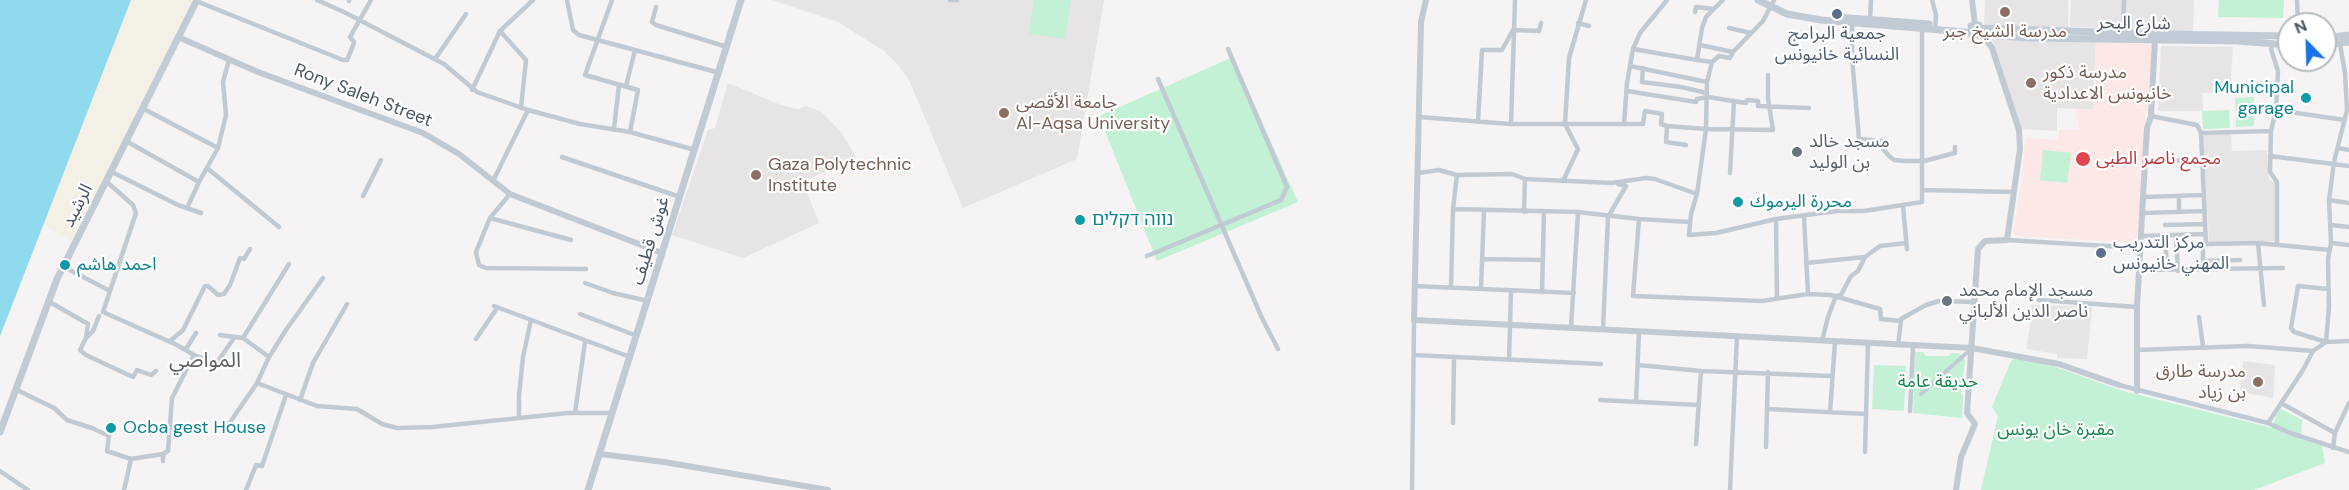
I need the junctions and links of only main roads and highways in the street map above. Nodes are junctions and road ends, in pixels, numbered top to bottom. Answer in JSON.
{"nodes":[{"id":1,"x":196,"y":0,"type":"edge"},
{"id":2,"x":741,"y":0,"type":"edge"},
{"id":3,"x":1759,"y":1,"type":"edge"},
{"id":4,"x":1773,"y":4,"type":"edge"},
{"id":5,"x":1870,"y":21,"type":"junction"},
{"id":6,"x":1935,"y":27,"type":"junction"},
{"id":7,"x":1976,"y":31,"type":"junction"},
{"id":8,"x":2273,"y":35,"type":"junction"},
{"id":9,"x":2277,"y":35,"type":"edge"},
{"id":10,"x":2349,"y":35,"type":"edge"},
{"id":11,"x":2339,"y":40,"type":"joint"},
{"id":12,"x":2349,"y":42,"type":"edge"},
{"id":13,"x":2272,"y":44,"type":"junction"},
{"id":14,"x":2277,"y":44,"type":"edge"},
{"id":15,"x":0,"y":432,"type":"edge"},
{"id":16,"x":588,"y":490,"type":"edge"}],
"edges":[{"from":1,"to":15,"type":"main road","name":"الرشيد"},
{"from":2,"to":16,"type":"main road","name":"غوش قطيف"},
{"from":3,"to":4,"type":"main road","name":"شارع البحر"},
{"from":4,"to":5,"type":"main road","name":"شارع البحر"},
{"from":4,"to":5,"type":"main road","name":"شارع البحر"},
{"from":5,"to":6,"type":"main road","name":"شارع البحر"},
{"from":5,"to":6,"type":"main road","name":"شارع البحر"},
{"from":6,"to":7,"type":"main road","name":"شارع البحر"},
{"from":7,"to":8,"type":"main road","name":"شارع البحر"},
{"from":7,"to":13,"type":"main road","name":"شارع البحر"},
{"from":8,"to":9,"type":"main road","name":"شارع البحر"},
{"from":8,"to":13,"type":"main road"},
{"from":10,"to":11,"type":"main road"},
{"from":11,"to":12,"type":"main road"},
{"from":13,"to":14,"type":"main road","name":"شارع البحر"}]}
